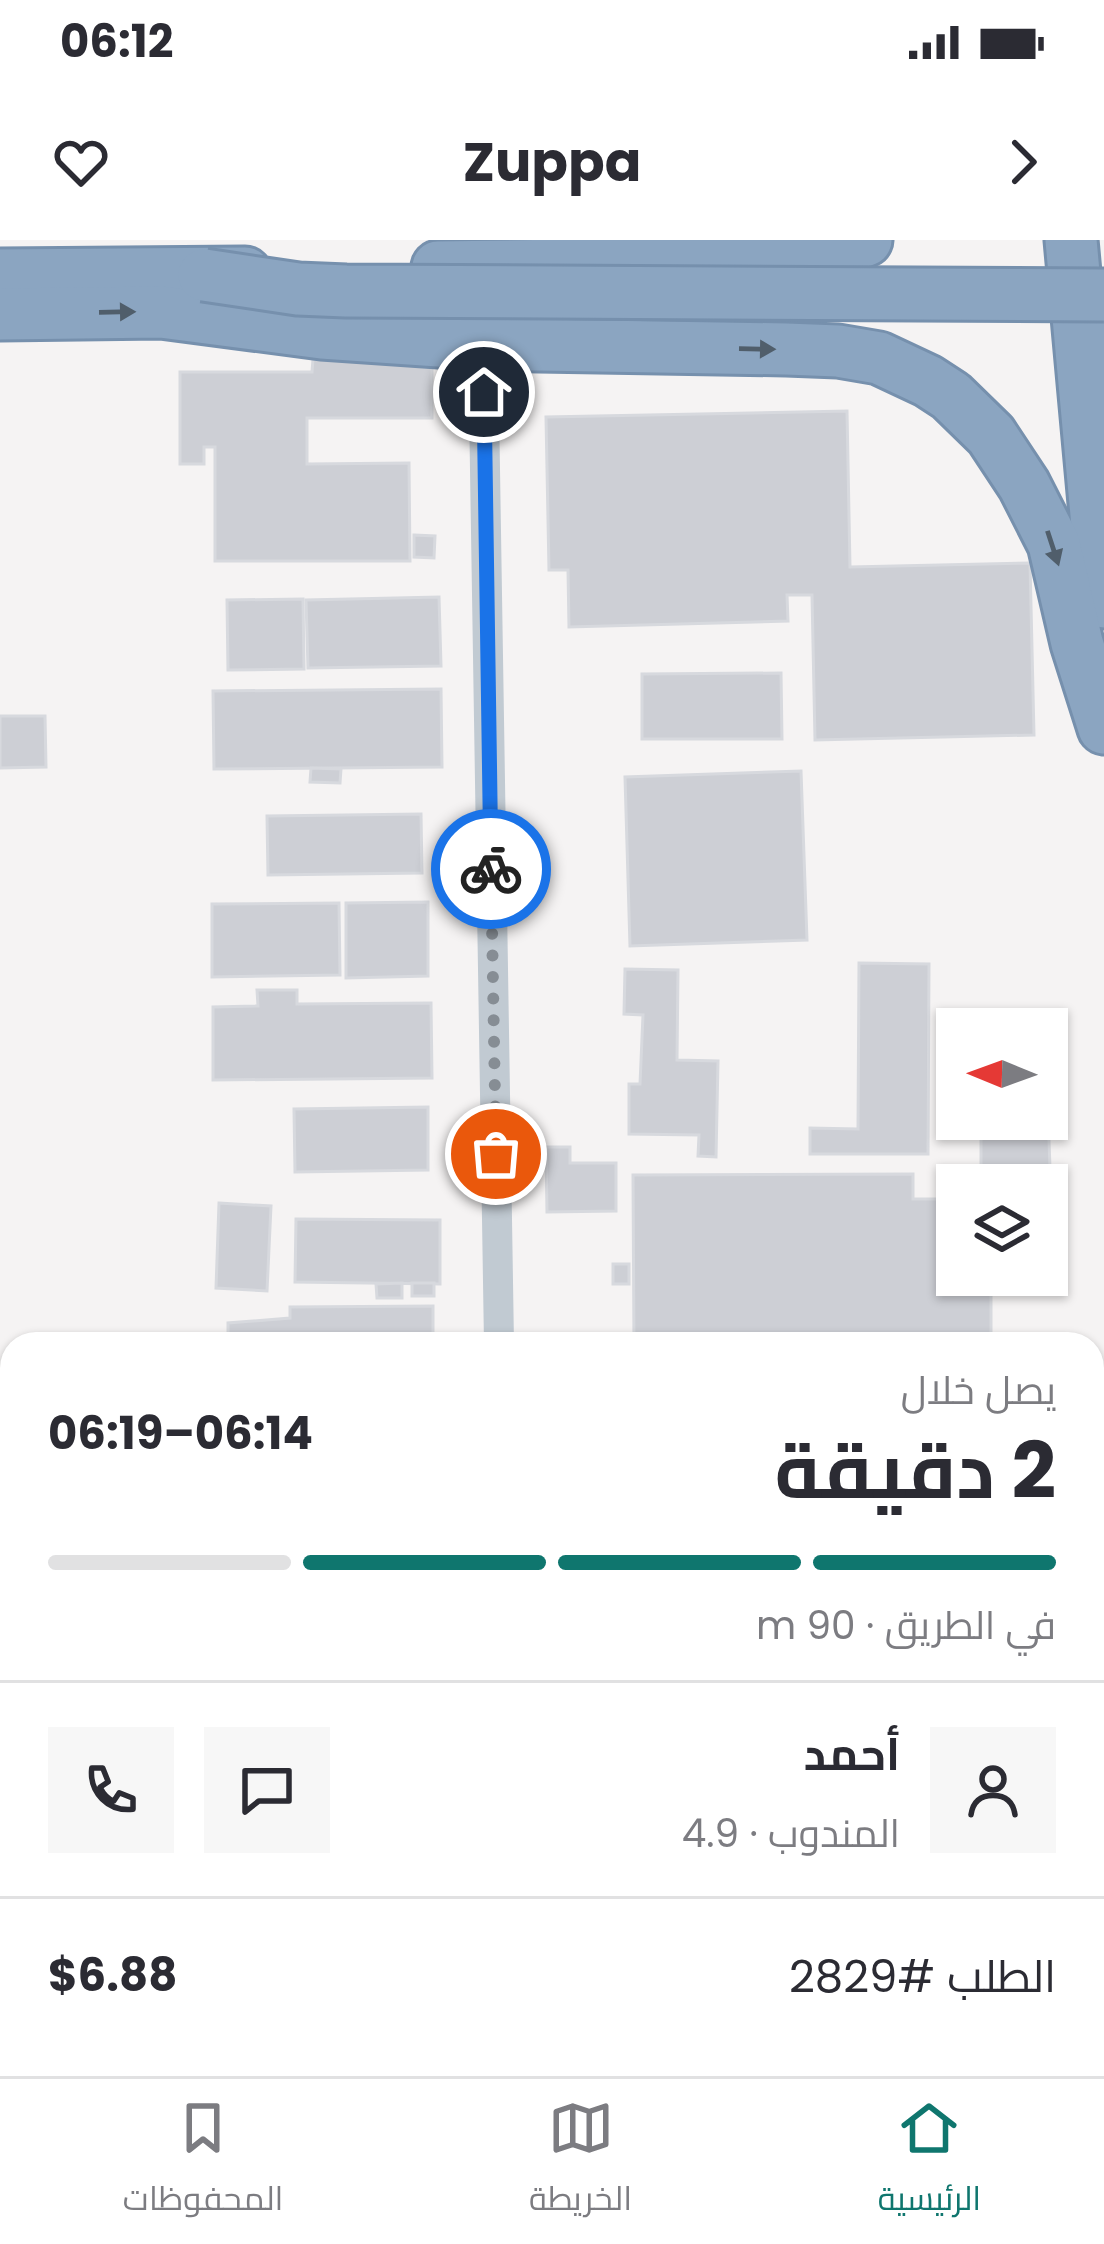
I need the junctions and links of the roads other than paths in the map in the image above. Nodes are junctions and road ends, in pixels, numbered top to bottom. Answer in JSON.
{"nodes":[{"id":1,"x":866,"y":240,"type":"edge"},
{"id":2,"x":1071,"y":240,"type":"edge"},
{"id":3,"x":0,"y":275,"type":"edge"},
{"id":4,"x":204,"y":275,"type":"junction"},
{"id":5,"x":1104,"y":295,"type":"edge"},
{"id":6,"x":0,"y":314,"type":"edge"},
{"id":7,"x":1104,"y":314,"type":"edge"},
{"id":8,"x":230,"y":319,"type":"junction"},
{"id":9,"x":483,"y":344,"type":"junction"},
{"id":10,"x":1104,"y":602,"type":"edge"},
{"id":11,"x":1104,"y":728,"type":"edge"},
{"id":12,"x":500,"y":1332,"type":"edge"}],
"edges":[{"from":1,"to":4,"type":"highway"},
{"from":2,"to":10,"type":"highway"},
{"from":3,"to":4,"type":"highway"},
{"from":4,"to":5,"type":"highway","bridge":true},
{"from":6,"to":8,"type":"highway","one_way":true},
{"from":7,"to":8,"type":"highway"},
{"from":8,"to":9,"type":"highway"},
{"from":9,"to":11,"type":"highway","one_way":true},
{"from":9,"to":12,"type":"street"}]}
